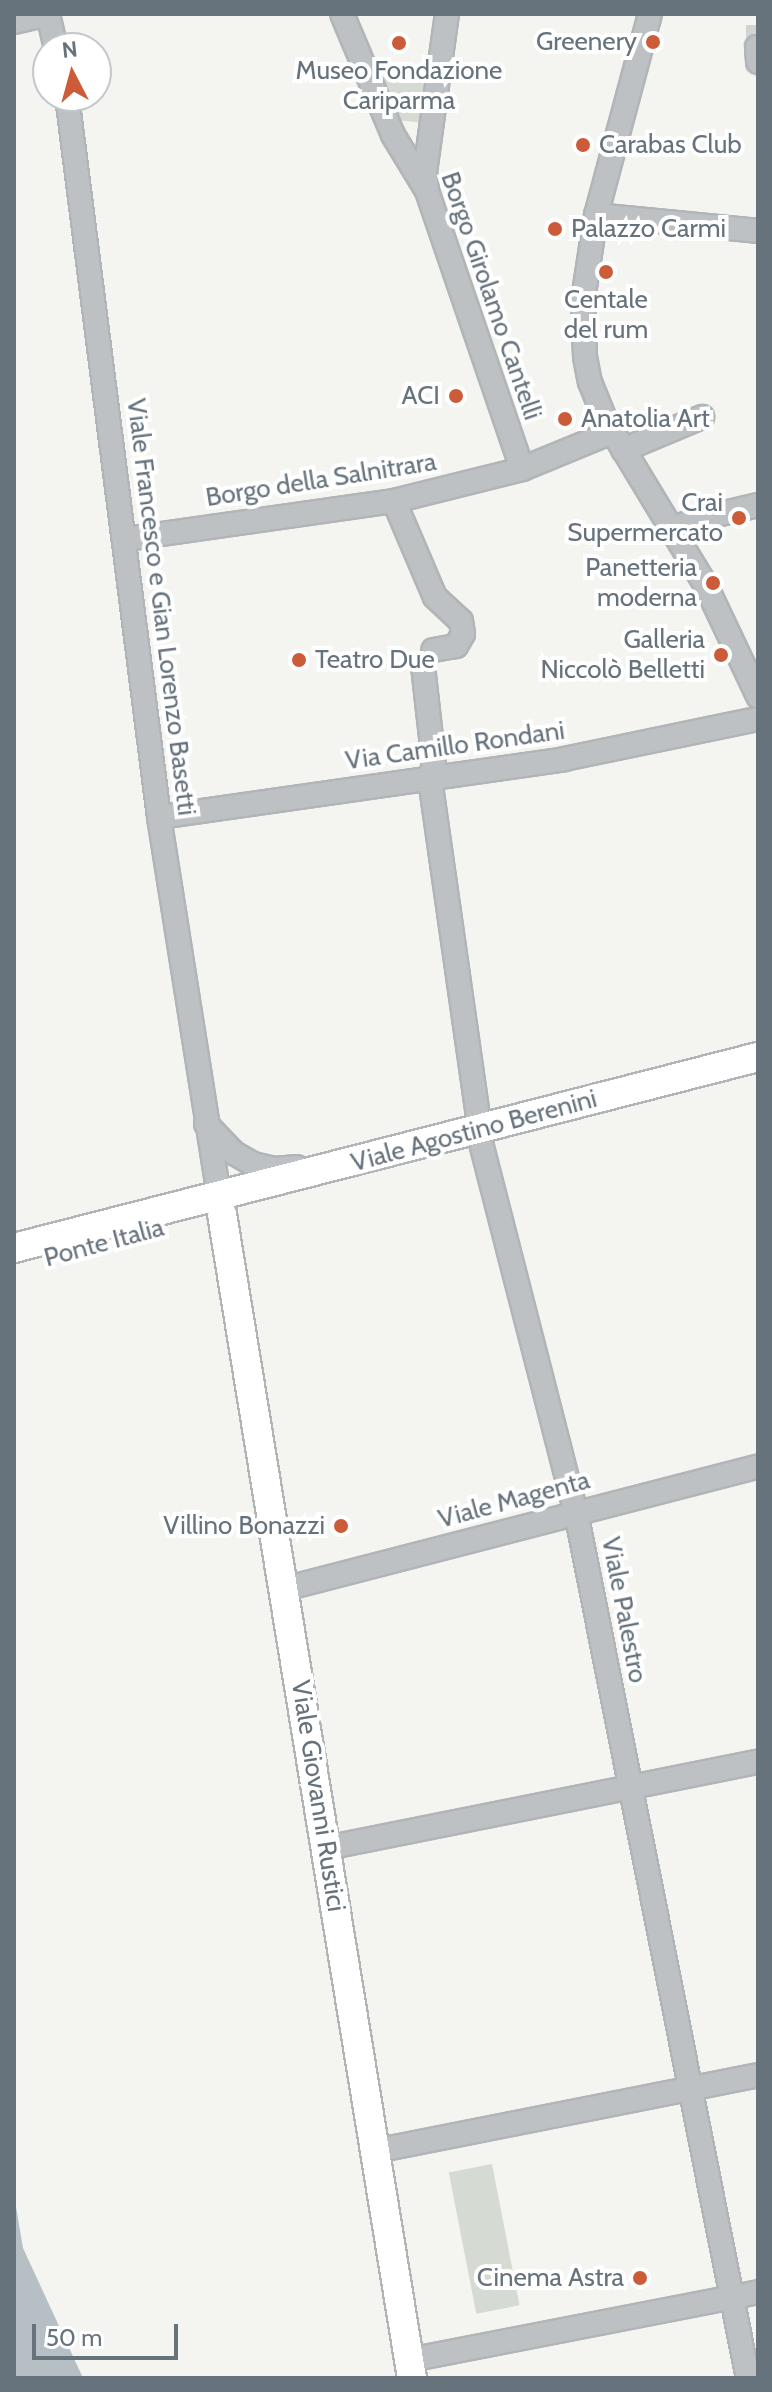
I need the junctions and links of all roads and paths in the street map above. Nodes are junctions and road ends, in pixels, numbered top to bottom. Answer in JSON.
{"nodes":[{"id":1,"x":48,"y":14,"type":"edge"},
{"id":2,"x":342,"y":14,"type":"edge"},
{"id":3,"x":447,"y":14,"type":"edge"},
{"id":4,"x":650,"y":14,"type":"edge"},
{"id":5,"x":19,"y":21,"type":"edge"},
{"id":6,"x":69,"y":112,"type":"edge"},
{"id":7,"x":427,"y":191,"type":"junction"},
{"id":8,"x":596,"y":215,"type":"junction"},
{"id":9,"x":758,"y":231,"type":"edge"},
{"id":10,"x":702,"y":417,"type":"dead end"},
{"id":11,"x":617,"y":441,"type":"junction"},
{"id":12,"x":522,"y":469,"type":"junction"},
{"id":13,"x":394,"y":501,"type":"junction"},
{"id":14,"x":758,"y":505,"type":"edge"},
{"id":15,"x":670,"y":531,"type":"junction"},
{"id":16,"x":126,"y":539,"type":"junction"},
{"id":17,"x":758,"y":696,"type":"edge"},
{"id":18,"x":758,"y":719,"type":"edge"},
{"id":19,"x":430,"y":779,"type":"junction"},
{"id":20,"x":159,"y":817,"type":"junction"},
{"id":21,"x":758,"y":1057,"type":"edge"},
{"id":22,"x":758,"y":1076,"type":"edge"},
{"id":23,"x":206,"y":1124,"type":"junction"},
{"id":24,"x":481,"y":1138,"type":"junction"},
{"id":25,"x":425,"y":1145,"type":"junction"},
{"id":26,"x":220,"y":1205,"type":"junction"},
{"id":27,"x":192,"y":1211,"type":"junction"},
{"id":28,"x":14,"y":1248,"type":"edge"},
{"id":29,"x":14,"y":1266,"type":"edge"},
{"id":30,"x":758,"y":1466,"type":"edge"},
{"id":31,"x":576,"y":1512,"type":"junction"},
{"id":32,"x":284,"y":1589,"type":"junction"},
{"id":33,"x":758,"y":1762,"type":"edge"},
{"id":34,"x":631,"y":1787,"type":"junction"},
{"id":35,"x":326,"y":1848,"type":"junction"},
{"id":36,"x":758,"y":2075,"type":"edge"},
{"id":37,"x":691,"y":2088,"type":"junction"},
{"id":38,"x":375,"y":2151,"type":"junction"},
{"id":39,"x":758,"y":2292,"type":"edge"},
{"id":40,"x":732,"y":2297,"type":"junction"},
{"id":41,"x":410,"y":2369,"type":"edge"},
{"id":42,"x":748,"y":2378,"type":"edge"}],
"edges":[{"from":1,"to":5,"type":"street"},
{"from":2,"to":7,"type":"street","name":"Borgo Girolamo Cantelli"},
{"from":3,"to":7,"type":"street"},
{"from":4,"to":8,"type":"street"},
{"from":6,"to":16,"type":"street","name":"Viale Francesco e Gian Lorenzo Basetti"},
{"from":7,"to":12,"type":"street","name":"Borgo Girolamo Cantelli"},
{"from":8,"to":9,"type":"street"},
{"from":8,"to":11,"type":"street"},
{"from":10,"to":11,"type":"street","name":"Borgo della Salnitrara"},
{"from":11,"to":12,"type":"street","name":"Borgo della Salnitrara"},
{"from":11,"to":15,"type":"street"},
{"from":12,"to":13,"type":"street","name":"Borgo della Salnitrara"},
{"from":13,"to":16,"type":"street","name":"Borgo della Salnitrara"},
{"from":13,"to":19,"type":"street","name":"Viale Palestro"},
{"from":14,"to":15,"type":"street"},
{"from":15,"to":17,"type":"street"},
{"from":16,"to":20,"type":"street","name":"Viale Francesco e Gian Lorenzo Basetti"},
{"from":18,"to":19,"type":"street","name":"Via Camillo Rondani"},
{"from":19,"to":20,"type":"street","name":"Via Camillo Rondani"},
{"from":19,"to":24,"type":"street","name":"Viale Palestro"},
{"from":20,"to":23,"type":"street","name":"Viale Francesco e Gian Lorenzo Basetti"},
{"from":21,"to":24,"type":"main road","name":"Viale Agostino Berenini"},
{"from":22,"to":24,"type":"main road","name":"Viale Agostino Berenini"},
{"from":23,"to":25,"type":"street"},
{"from":23,"to":26,"type":"street","name":"Viale Francesco e Gian Lorenzo Basetti"},
{"from":24,"to":25,"type":"main road","name":"Viale Agostino Berenini"},
{"from":24,"to":26,"type":"main road","name":"Viale Agostino Berenini"},
{"from":24,"to":31,"type":"street","name":"Viale Palestro"},
{"from":25,"to":26,"type":"main road","name":"Viale Agostino Berenini"},
{"from":26,"to":27,"type":"main road","name":"Viale Agostino Berenini"},
{"from":26,"to":32,"type":"main road","name":"Viale Giovanni Rustici"},
{"from":27,"to":28,"type":"main road","name":"Ponte Italia"},
{"from":27,"to":29,"type":"main road","name":"Ponte Italia"},
{"from":30,"to":31,"type":"street","name":"Viale Magenta"},
{"from":31,"to":32,"type":"street","name":"Viale Magenta"},
{"from":31,"to":34,"type":"street","name":"Viale Palestro"},
{"from":32,"to":35,"type":"main road","name":"Viale Giovanni Rustici"},
{"from":33,"to":34,"type":"street"},
{"from":34,"to":35,"type":"street"},
{"from":34,"to":37,"type":"street","name":"Viale Palestro"},
{"from":35,"to":38,"type":"main road","name":"Viale Giovanni Rustici"},
{"from":36,"to":37,"type":"street"},
{"from":37,"to":38,"type":"street"},
{"from":37,"to":40,"type":"street","name":"Viale Palestro"},
{"from":38,"to":41,"type":"main road","name":"Viale Giovanni Rustici"},
{"from":39,"to":40,"type":"street"},
{"from":40,"to":41,"type":"street"},
{"from":40,"to":42,"type":"street","name":"Viale Palestro"}]}
